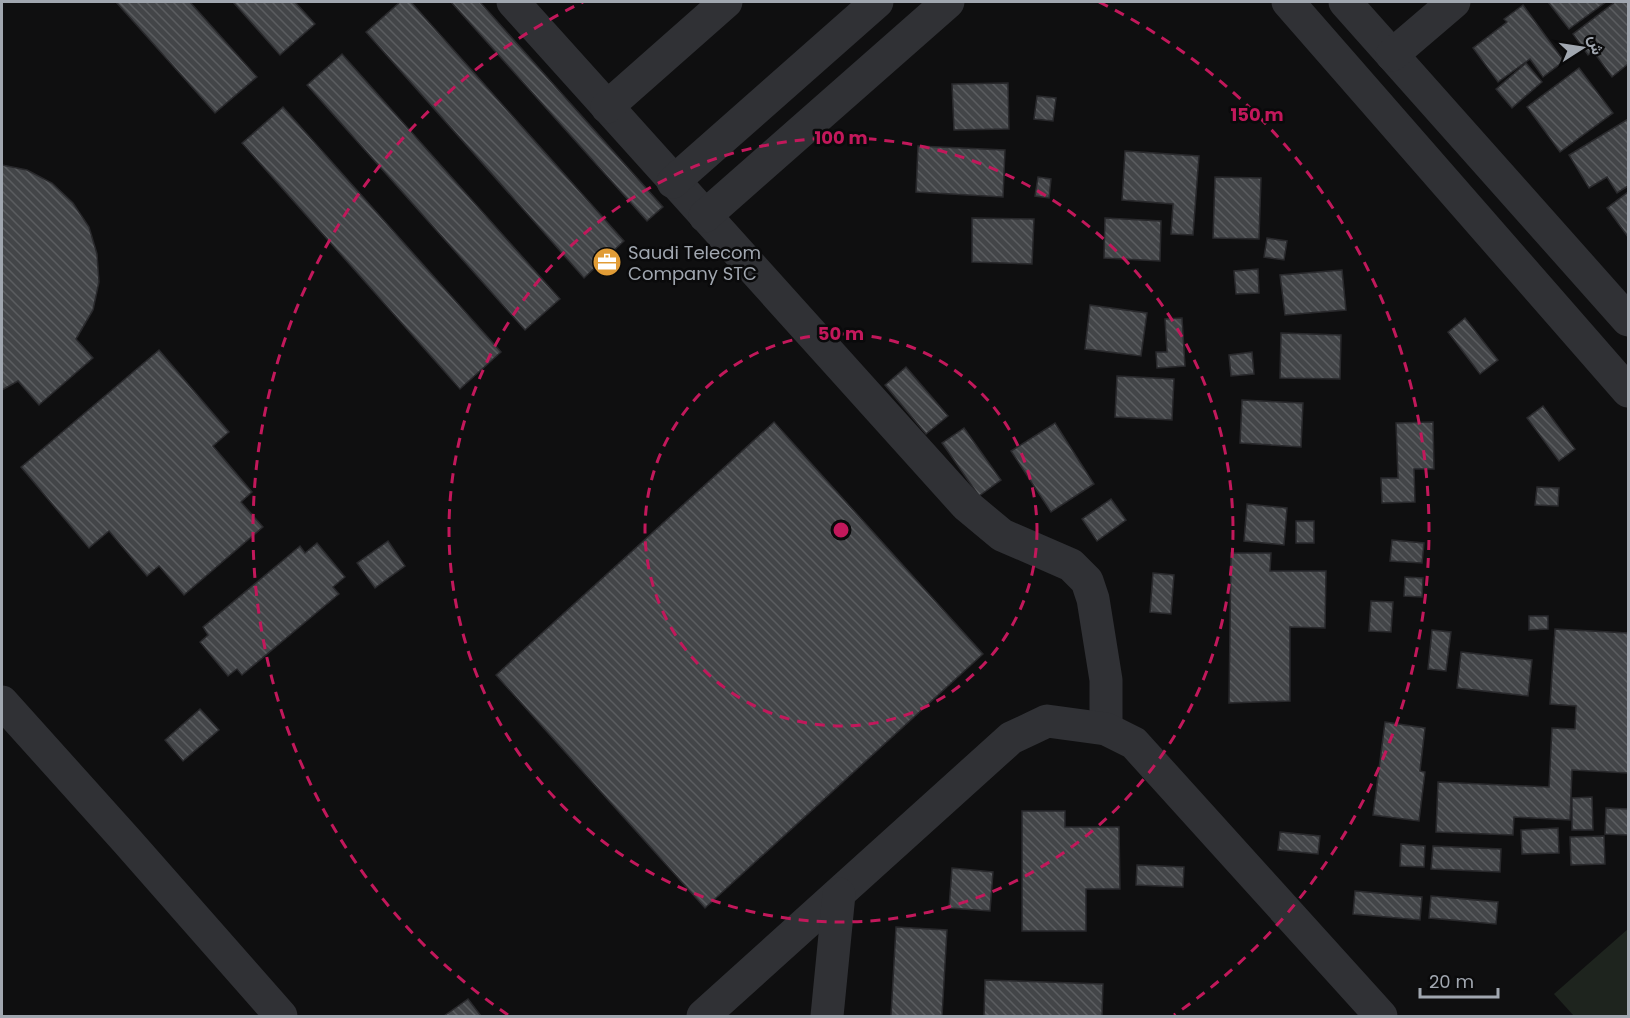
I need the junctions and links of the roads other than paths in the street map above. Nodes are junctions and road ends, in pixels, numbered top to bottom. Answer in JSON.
{"nodes":[{"id":1,"x":513,"y":2,"type":"edge"},
{"id":2,"x":726,"y":2,"type":"edge"},
{"id":3,"x":877,"y":2,"type":"edge"},
{"id":4,"x":948,"y":2,"type":"edge"},
{"id":5,"x":1288,"y":2,"type":"edge"},
{"id":6,"x":1345,"y":2,"type":"edge"},
{"id":7,"x":1454,"y":2,"type":"edge"},
{"id":8,"x":1392,"y":54,"type":"junction"},
{"id":9,"x":607,"y":107,"type":"junction"},
{"id":10,"x":673,"y":182,"type":"junction"},
{"id":11,"x":705,"y":216,"type":"junction"},
{"id":12,"x":1629,"y":320,"type":"edge"},
{"id":13,"x":1629,"y":391,"type":"edge"},
{"id":14,"x":2,"y":702,"type":"edge"},
{"id":15,"x":1106,"y":729,"type":"junction"},
{"id":16,"x":838,"y":894,"type":"junction"},
{"id":17,"x":281,"y":1017,"type":"edge"},
{"id":18,"x":703,"y":1017,"type":"edge"},
{"id":19,"x":827,"y":1017,"type":"edge"},
{"id":20,"x":1381,"y":1017,"type":"edge"}],
"edges":[{"from":1,"to":9,"type":"street"},
{"from":2,"to":9,"type":"street"},
{"from":3,"to":10,"type":"street"},
{"from":4,"to":11,"type":"street"},
{"from":5,"to":13,"type":"street"},
{"from":6,"to":8,"type":"street"},
{"from":7,"to":8,"type":"street"},
{"from":8,"to":12,"type":"street"},
{"from":9,"to":10,"type":"street"},
{"from":10,"to":11,"type":"street"},
{"from":11,"to":15,"type":"street"},
{"from":14,"to":17,"type":"street"},
{"from":15,"to":16,"type":"street"},
{"from":15,"to":20,"type":"street"},
{"from":16,"to":18,"type":"street"},
{"from":16,"to":19,"type":"street"}]}
